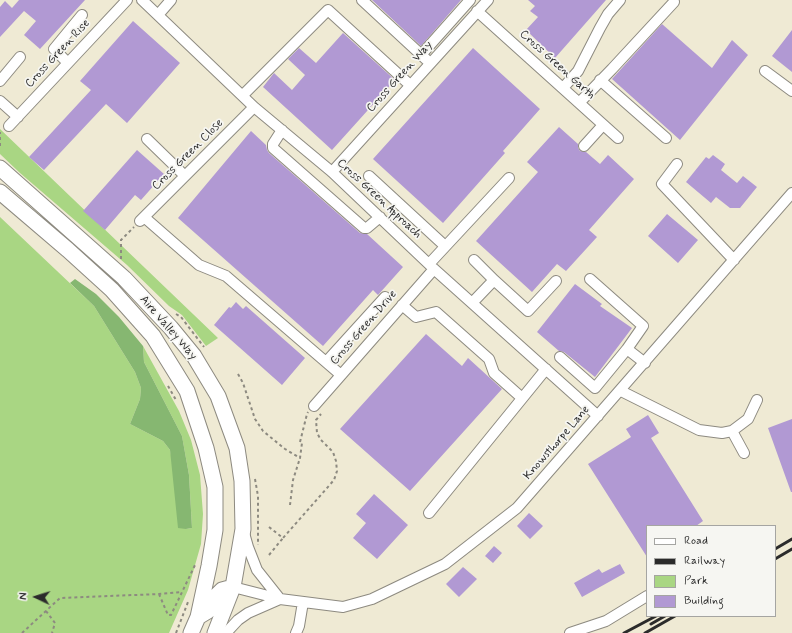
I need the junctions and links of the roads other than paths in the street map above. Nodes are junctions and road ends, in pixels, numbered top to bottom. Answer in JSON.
{"nodes":[{"id":1,"x":127,"y":0,"type":"edge"},
{"id":2,"x":142,"y":0,"type":"edge"},
{"id":3,"x":172,"y":0,"type":"edge"},
{"id":4,"x":362,"y":0,"type":"edge"},
{"id":5,"x":470,"y":0,"type":"edge"},
{"id":6,"x":488,"y":0,"type":"edge"},
{"id":7,"x":620,"y":0,"type":"edge"},
{"id":8,"x":674,"y":2,"type":"dead end"},
{"id":9,"x":477,"y":11,"type":"junction"},
{"id":10,"x":82,"y":15,"type":"dead end"},
{"id":11,"x":158,"y":15,"type":"junction"},
{"id":12,"x":421,"y":55,"type":"junction"},
{"id":13,"x":20,"y":57,"type":"dead end"},
{"id":14,"x":430,"y":63,"type":"junction"},
{"id":15,"x":68,"y":64,"type":"junction"},
{"id":16,"x":765,"y":71,"type":"dead end"},
{"id":17,"x":600,"y":80,"type":"junction"},
{"id":18,"x":0,"y":81,"type":"edge"},
{"id":19,"x":410,"y":85,"type":"junction"},
{"id":20,"x":563,"y":88,"type":"junction"},
{"id":21,"x":792,"y":91,"type":"edge"},
{"id":22,"x":243,"y":95,"type":"junction"},
{"id":23,"x":0,"y":101,"type":"edge"},
{"id":24,"x":579,"y":103,"type":"junction"},
{"id":25,"x":254,"y":107,"type":"junction"},
{"id":26,"x":18,"y":117,"type":"junction"},
{"id":27,"x":603,"y":125,"type":"junction"},
{"id":28,"x":9,"y":126,"type":"road end"},
{"id":29,"x":282,"y":130,"type":"junction"},
{"id":30,"x":618,"y":138,"type":"dead end"},
{"id":31,"x":666,"y":138,"type":"dead end"},
{"id":32,"x":147,"y":140,"type":"dead end"},
{"id":33,"x":584,"y":146,"type":"dead end"},
{"id":34,"x":677,"y":164,"type":"dead end"},
{"id":35,"x":0,"y":168,"type":"edge"},
{"id":36,"x":332,"y":172,"type":"junction"},
{"id":37,"x":185,"y":176,"type":"junction"},
{"id":38,"x":368,"y":176,"type":"dead end"},
{"id":39,"x":509,"y":178,"type":"dead end"},
{"id":40,"x":0,"y":192,"type":"edge"},
{"id":41,"x":790,"y":198,"type":"edge"},
{"id":42,"x":380,"y":217,"type":"junction"},
{"id":43,"x":445,"y":246,"type":"junction"},
{"id":44,"x":474,"y":260,"type":"dead end"},
{"id":45,"x":734,"y":260,"type":"junction"},
{"id":46,"x":431,"y":266,"type":"junction"},
{"id":47,"x":590,"y":278,"type":"dead end"},
{"id":48,"x":494,"y":280,"type":"junction"},
{"id":49,"x":556,"y":281,"type":"dead end"},
{"id":50,"x":385,"y":297,"type":"dead end"},
{"id":51,"x":472,"y":304,"type":"junction"},
{"id":52,"x":402,"y":305,"type":"junction"},
{"id":53,"x":626,"y":349,"type":"junction"},
{"id":54,"x":560,"y":357,"type":"dead end"},
{"id":55,"x":326,"y":362,"type":"junction"},
{"id":56,"x":645,"y":363,"type":"junction"},
{"id":57,"x":546,"y":369,"type":"junction"},
{"id":58,"x":341,"y":375,"type":"junction"},
{"id":59,"x":621,"y":391,"type":"junction"},
{"id":60,"x":522,"y":398,"type":"junction"},
{"id":61,"x":757,"y":400,"type":"dead end"},
{"id":62,"x":316,"y":404,"type":"road end"},
{"id":63,"x":598,"y":416,"type":"junction"},
{"id":64,"x":732,"y":431,"type":"junction"},
{"id":65,"x":744,"y":454,"type":"dead end"},
{"id":66,"x":429,"y":513,"type":"dead end"},
{"id":67,"x":243,"y":529,"type":"junction"},
{"id":68,"x":204,"y":561,"type":"junction"},
{"id":69,"x":233,"y":587,"type":"junction"},
{"id":70,"x":646,"y":597,"type":"edge"},
{"id":71,"x":280,"y":599,"type":"junction"},
{"id":72,"x":303,"y":602,"type":"junction"},
{"id":73,"x":198,"y":617,"type":"junction"},
{"id":74,"x":300,"y":631,"type":"edge"},
{"id":75,"x":191,"y":633,"type":"edge"},
{"id":76,"x":215,"y":633,"type":"edge"},
{"id":77,"x":226,"y":633,"type":"edge"},
{"id":78,"x":570,"y":633,"type":"edge"}],
"edges":[{"from":1,"to":15,"type":"street","name":"Cross Green Rise"},
{"from":2,"to":11,"type":"street","name":"Cross Green Approach"},
{"from":3,"to":11,"type":"street"},
{"from":4,"to":12,"type":"street"},
{"from":5,"to":12,"type":"street"},
{"from":6,"to":9,"type":"street","name":"Cross Green Way"},
{"from":7,"to":20,"type":"street"},
{"from":8,"to":17,"type":"street"},
{"from":9,"to":14,"type":"street","name":"Cross Green Way"},
{"from":9,"to":20,"type":"street","name":"Cross Green Garth"},
{"from":10,"to":15,"type":"street"},
{"from":11,"to":22,"type":"street","name":"Cross Green Approach"},
{"from":12,"to":14,"type":"street"},
{"from":13,"to":18,"type":"street"},
{"from":14,"to":19,"type":"street","name":"Cross Green Way"},
{"from":15,"to":26,"type":"street","name":"Cross Green Rise"},
{"from":16,"to":21,"type":"street"},
{"from":17,"to":24,"type":"street"},
{"from":17,"to":31,"type":"street"},
{"from":19,"to":22,"type":"street"},
{"from":19,"to":36,"type":"street","name":"Cross Green Way"},
{"from":20,"to":24,"type":"street","name":"Cross Green Garth"},
{"from":22,"to":25,"type":"street","name":"Cross Green Approach"},
{"from":23,"to":26,"type":"street"},
{"from":24,"to":27,"type":"street","name":"Cross Green Garth"},
{"from":25,"to":29,"type":"street","name":"Cross Green Approach"},
{"from":25,"to":37,"type":"street","name":"Cross Green Close"},
{"from":26,"to":28,"type":"street","name":"Cross Green Rise"},
{"from":27,"to":30,"type":"street","name":"Cross Green Garth"},
{"from":27,"to":33,"type":"street"},
{"from":29,"to":36,"type":"street","name":"Cross Green Approach"},
{"from":29,"to":42,"type":"street"},
{"from":32,"to":37,"type":"street"},
{"from":34,"to":45,"type":"street"},
{"from":35,"to":67,"type":"highway","name":"Aire Valley Way"},
{"from":36,"to":42,"type":"street","name":"Cross Green Approach"},
{"from":37,"to":55,"type":"street","name":"Cross Green Close"},
{"from":38,"to":43,"type":"street"},
{"from":39,"to":43,"type":"street","name":"Cross Green Drive"},
{"from":40,"to":68,"type":"highway","name":"Aire Valley Way"},
{"from":41,"to":45,"type":"street","name":"Knowsthorpe Lane"},
{"from":42,"to":46,"type":"street","name":"Cross Green Approach"},
{"from":43,"to":46,"type":"street","name":"Cross Green Drive"},
{"from":44,"to":48,"type":"street"},
{"from":45,"to":56,"type":"street","name":"Knowsthorpe Lane"},
{"from":46,"to":51,"type":"street","name":"Cross Green Approach"},
{"from":46,"to":52,"type":"street","name":"Cross Green Drive"},
{"from":47,"to":53,"type":"street"},
{"from":48,"to":49,"type":"street"},
{"from":48,"to":51,"type":"street"},
{"from":50,"to":55,"type":"street"},
{"from":51,"to":57,"type":"street","name":"Cross Green Approach"},
{"from":52,"to":58,"type":"street","name":"Cross Green Drive"},
{"from":52,"to":60,"type":"street"},
{"from":53,"to":54,"type":"street"},
{"from":53,"to":56,"type":"street"},
{"from":55,"to":58,"type":"street"},
{"from":56,"to":59,"type":"street","name":"Knowsthorpe Lane"},
{"from":57,"to":60,"type":"street"},
{"from":57,"to":63,"type":"street","name":"Cross Green Approach"},
{"from":58,"to":62,"type":"street","name":"Cross Green Drive"},
{"from":59,"to":63,"type":"street","name":"Knowsthorpe Lane"},
{"from":59,"to":64,"type":"street"},
{"from":60,"to":66,"type":"street"},
{"from":61,"to":64,"type":"street"},
{"from":63,"to":72,"type":"street","name":"Knowsthorpe Lane"},
{"from":64,"to":65,"type":"street"},
{"from":67,"to":69,"type":"highway","name":"Aire Valley Way"},
{"from":67,"to":71,"type":"street"},
{"from":68,"to":69,"type":"highway"},
{"from":68,"to":73,"type":"highway","name":"Aire Valley Way"},
{"from":69,"to":71,"type":"street","name":"Knowsthorpe Lane"},
{"from":69,"to":73,"type":"highway"},
{"from":69,"to":76,"type":"highway","name":"Aire Valley Way"},
{"from":70,"to":78,"type":"street"},
{"from":71,"to":72,"type":"street","name":"Knowsthorpe Lane"},
{"from":71,"to":77,"type":"street"},
{"from":72,"to":74,"type":"street"},
{"from":73,"to":75,"type":"highway"}]}
